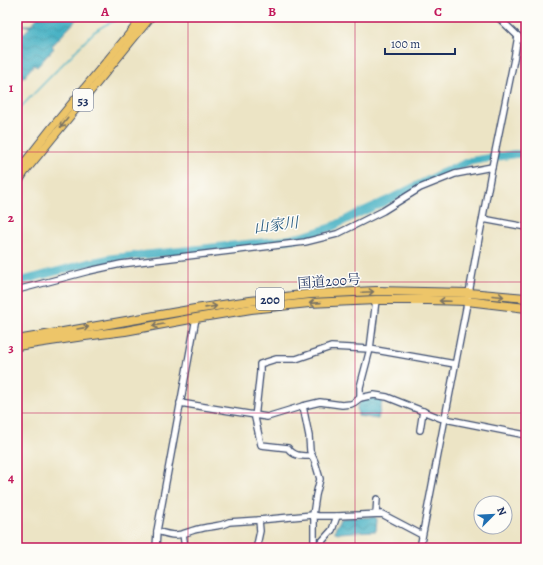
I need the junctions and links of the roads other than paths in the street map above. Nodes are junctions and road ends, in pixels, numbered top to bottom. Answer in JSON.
{"nodes":[{"id":1,"x":20,"y":17,"type":"edge"},
{"id":2,"x":144,"y":17,"type":"edge"},
{"id":3,"x":151,"y":17,"type":"edge"},
{"id":4,"x":498,"y":17,"type":"edge"},
{"id":5,"x":17,"y":21,"type":"edge"},
{"id":6,"x":518,"y":36,"type":"junction"},
{"id":7,"x":526,"y":44,"type":"edge"},
{"id":8,"x":492,"y":167,"type":"junction"},
{"id":9,"x":17,"y":172,"type":"edge"},
{"id":10,"x":17,"y":184,"type":"edge"},
{"id":11,"x":483,"y":219,"type":"junction"},
{"id":12,"x":526,"y":227,"type":"edge"},
{"id":13,"x":17,"y":290,"type":"edge"},
{"id":14,"x":468,"y":297,"type":"junction"},
{"id":15,"x":526,"y":298,"type":"edge"},
{"id":16,"x":376,"y":300,"type":"junction"},
{"id":17,"x":526,"y":308,"type":"edge"},
{"id":18,"x":196,"y":318,"type":"junction"},
{"id":19,"x":17,"y":340,"type":"edge"},
{"id":20,"x":17,"y":346,"type":"edge"},
{"id":21,"x":370,"y":349,"type":"junction"},
{"id":22,"x":455,"y":364,"type":"junction"},
{"id":23,"x":360,"y":398,"type":"junction"},
{"id":24,"x":180,"y":403,"type":"junction"},
{"id":25,"x":303,"y":406,"type":"junction"},
{"id":26,"x":423,"y":411,"type":"junction"},
{"id":27,"x":255,"y":415,"type":"junction"},
{"id":28,"x":444,"y":419,"type":"junction"},
{"id":29,"x":420,"y":430,"type":"dead end"},
{"id":30,"x":526,"y":435,"type":"edge"},
{"id":31,"x":312,"y":456,"type":"junction"},
{"id":32,"x":377,"y":499,"type":"dead end"},
{"id":33,"x":376,"y":514,"type":"junction"},
{"id":34,"x":313,"y":515,"type":"junction"},
{"id":35,"x":337,"y":516,"type":"junction"},
{"id":36,"x":259,"y":520,"type":"junction"},
{"id":37,"x":157,"y":531,"type":"junction"},
{"id":38,"x":183,"y":534,"type":"junction"},
{"id":39,"x":422,"y":535,"type":"junction"},
{"id":40,"x":156,"y":548,"type":"edge"},
{"id":41,"x":185,"y":548,"type":"edge"},
{"id":42,"x":258,"y":548,"type":"edge"},
{"id":43,"x":315,"y":548,"type":"edge"},
{"id":44,"x":420,"y":548,"type":"edge"}],
"edges":[{"from":1,"to":5,"type":"street"},
{"from":2,"to":9,"type":"main road","number":"53"},
{"from":3,"to":10,"type":"main road","number":"53","one_way":true},
{"from":4,"to":6,"type":"street"},
{"from":6,"to":7,"type":"street"},
{"from":6,"to":8,"type":"street"},
{"from":8,"to":11,"type":"street"},
{"from":8,"to":13,"type":"street"},
{"from":11,"to":12,"type":"street"},
{"from":11,"to":14,"type":"street"},
{"from":14,"to":15,"type":"highway","name":"国道200号","number":"200","one_way":true},
{"from":14,"to":16,"type":"highway","name":"国道200号","number":"200","one_way":true},
{"from":14,"to":17,"type":"highway","name":"国道200号","number":"200"},
{"from":19,"to":14,"type":"highway","name":"国道200号","number":"200","one_way":true},
{"from":14,"to":22,"type":"street"},
{"from":16,"to":18,"type":"highway","name":"国道200号","number":"200","one_way":true},
{"from":16,"to":21,"type":"street"},
{"from":18,"to":20,"type":"highway","name":"国道200号","number":"200","one_way":true},
{"from":18,"to":24,"type":"street"},
{"from":21,"to":22,"type":"street"},
{"from":21,"to":23,"type":"street"},
{"from":21,"to":27,"type":"street"},
{"from":22,"to":28,"type":"street"},
{"from":23,"to":25,"type":"street"},
{"from":23,"to":26,"type":"street"},
{"from":24,"to":27,"type":"street"},
{"from":24,"to":37,"type":"street"},
{"from":25,"to":27,"type":"street"},
{"from":25,"to":31,"type":"street"},
{"from":26,"to":28,"type":"street"},
{"from":26,"to":29,"type":"street"},
{"from":27,"to":31,"type":"street"},
{"from":28,"to":30,"type":"street"},
{"from":28,"to":39,"type":"street"},
{"from":31,"to":34,"type":"street"},
{"from":32,"to":33,"type":"street"},
{"from":33,"to":35,"type":"street"},
{"from":33,"to":39,"type":"street"},
{"from":34,"to":35,"type":"street"},
{"from":34,"to":36,"type":"street"},
{"from":34,"to":43,"type":"street"},
{"from":35,"to":43,"type":"street"},
{"from":36,"to":38,"type":"street"},
{"from":36,"to":42,"type":"street"},
{"from":37,"to":38,"type":"street"},
{"from":37,"to":40,"type":"street"},
{"from":38,"to":41,"type":"street"},
{"from":39,"to":44,"type":"street"}]}
